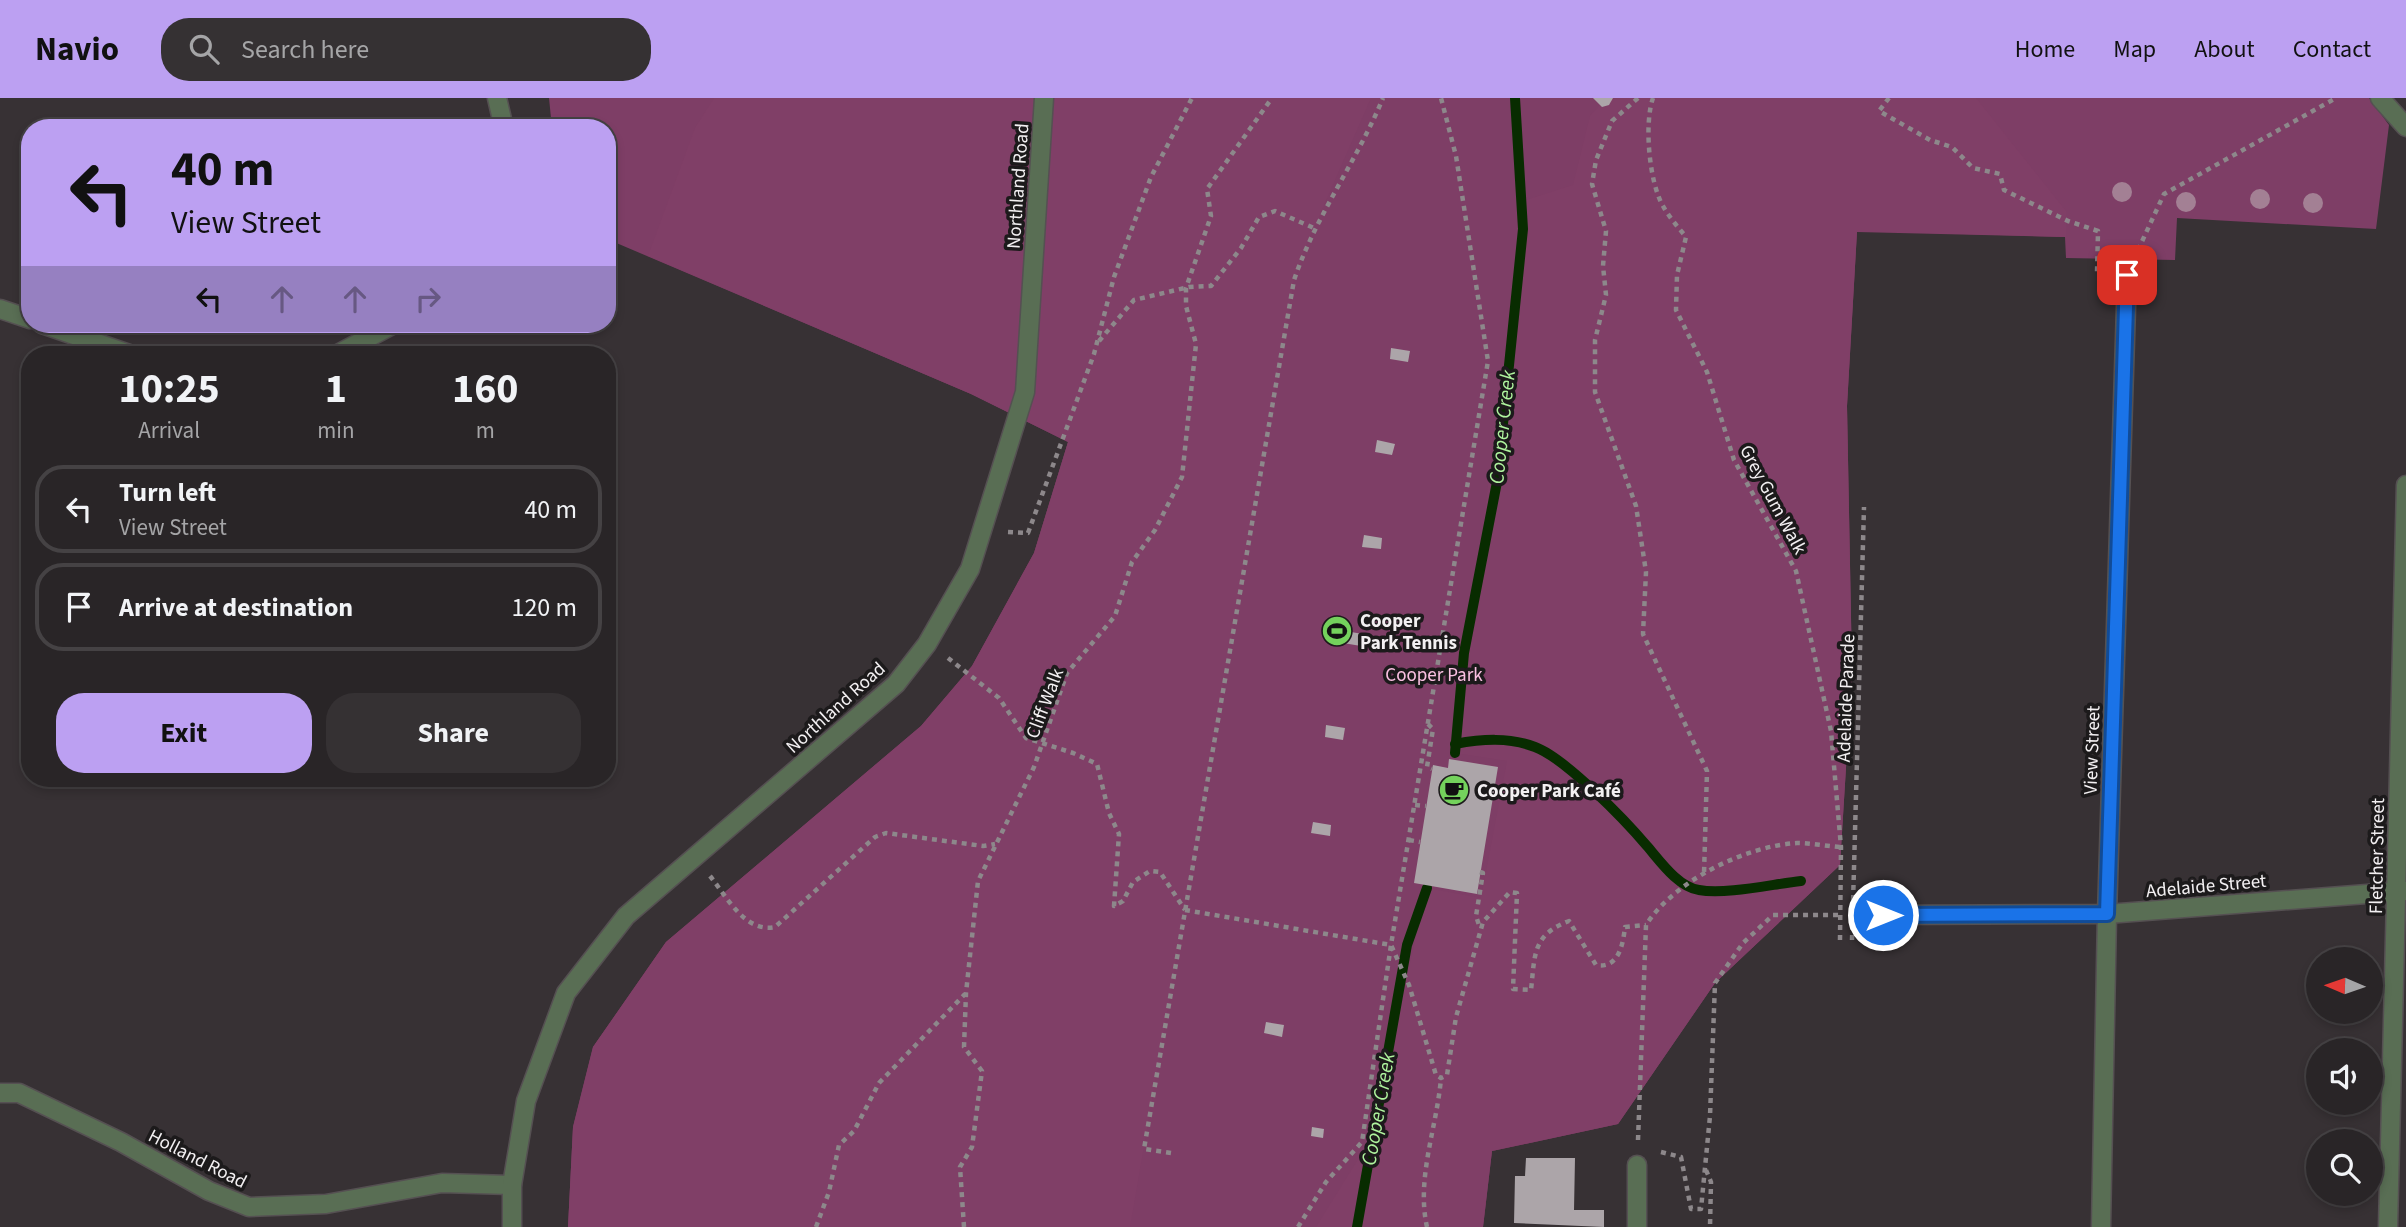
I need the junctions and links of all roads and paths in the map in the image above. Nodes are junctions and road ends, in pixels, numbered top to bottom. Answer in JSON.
{"nodes":[{"id":1,"x":497,"y":98,"type":"edge"},
{"id":2,"x":1044,"y":98,"type":"edge"},
{"id":3,"x":1192,"y":98,"type":"edge"},
{"id":4,"x":1272,"y":98,"type":"edge"},
{"id":5,"x":1383,"y":98,"type":"edge"},
{"id":6,"x":1441,"y":98,"type":"edge"},
{"id":7,"x":1638,"y":98,"type":"edge"},
{"id":8,"x":1653,"y":98,"type":"edge"},
{"id":9,"x":1889,"y":98,"type":"edge"},
{"id":10,"x":2336,"y":98,"type":"edge"},
{"id":11,"x":2380,"y":98,"type":"edge"},
{"id":12,"x":501,"y":119,"type":"edge"},
{"id":13,"x":2406,"y":127,"type":"edge"},
{"id":14,"x":1314,"y":228,"type":"junction"},
{"id":15,"x":2096,"y":273,"type":"dead end"},
{"id":16,"x":2127,"y":275,"type":"joint"},
{"id":17,"x":1186,"y":288,"type":"junction"},
{"id":18,"x":0,"y":309,"type":"edge"},
{"id":19,"x":21,"y":316,"type":"edge"},
{"id":20,"x":67,"y":333,"type":"edge"},
{"id":21,"x":377,"y":333,"type":"edge"},
{"id":22,"x":1097,"y":344,"type":"junction"},
{"id":23,"x":106,"y":346,"type":"edge"},
{"id":24,"x":353,"y":346,"type":"edge"},
{"id":25,"x":2406,"y":485,"type":"edge"},
{"id":26,"x":1864,"y":507,"type":"dead end"},
{"id":27,"x":982,"y":530,"type":"junction"},
{"id":28,"x":927,"y":644,"type":"junction"},
{"id":29,"x":1428,"y":724,"type":"junction"},
{"id":30,"x":1043,"y":746,"type":"junction"},
{"id":31,"x":1432,"y":769,"type":"dead end"},
{"id":32,"x":1415,"y":805,"type":"junction"},
{"id":33,"x":1426,"y":806,"type":"dead end"},
{"id":34,"x":1409,"y":840,"type":"junction"},
{"id":35,"x":1420,"y":842,"type":"dead end"},
{"id":36,"x":996,"y":844,"type":"junction"},
{"id":37,"x":1840,"y":847,"type":"junction"},
{"id":38,"x":695,"y":858,"type":"junction"},
{"id":39,"x":1480,"y":872,"type":"dead end"},
{"id":40,"x":1704,"y":874,"type":"junction"},
{"id":41,"x":2402,"y":891,"type":"edge"},
{"id":42,"x":1185,"y":910,"type":"junction"},
{"id":43,"x":2107,"y":914,"type":"junction"},
{"id":44,"x":1840,"y":915,"type":"junction"},
{"id":45,"x":1883,"y":915,"type":"dead end"},
{"id":46,"x":1646,"y":925,"type":"junction"},
{"id":47,"x":1481,"y":929,"type":"junction"},
{"id":48,"x":1840,"y":940,"type":"dead end"},
{"id":49,"x":1852,"y":940,"type":"dead end"},
{"id":50,"x":1391,"y":946,"type":"junction"},
{"id":51,"x":965,"y":993,"type":"junction"},
{"id":52,"x":1441,"y":1078,"type":"junction"},
{"id":53,"x":0,"y":1093,"type":"edge"},
{"id":54,"x":1660,"y":1152,"type":"dead end"},
{"id":55,"x":1171,"y":1153,"type":"dead end"},
{"id":56,"x":1637,"y":1165,"type":"joint"},
{"id":57,"x":1706,"y":1169,"type":"junction"},
{"id":58,"x":1320,"y":1179,"type":"dead end"},
{"id":59,"x":1326,"y":1182,"type":"junction"},
{"id":60,"x":512,"y":1185,"type":"junction"},
{"id":61,"x":512,"y":1227,"type":"edge"},
{"id":62,"x":816,"y":1227,"type":"edge"},
{"id":63,"x":964,"y":1227,"type":"edge"},
{"id":64,"x":1298,"y":1227,"type":"edge"},
{"id":65,"x":1427,"y":1227,"type":"edge"},
{"id":66,"x":1637,"y":1227,"type":"edge"},
{"id":67,"x":1710,"y":1227,"type":"edge"},
{"id":68,"x":2101,"y":1227,"type":"edge"},
{"id":69,"x":2388,"y":1227,"type":"edge"}],
"edges":[{"from":1,"to":12,"type":"street"},
{"from":2,"to":27,"type":"street","name":"Northland Road"},
{"from":3,"to":22,"type":"path"},
{"from":4,"to":17,"type":"path","name":"Cliff Walk"},
{"from":5,"to":14,"type":"path"},
{"from":6,"to":29,"type":"path"},
{"from":7,"to":40,"type":"path"},
{"from":8,"to":37,"type":"path","name":"Grey Gum Walk"},
{"from":9,"to":15,"type":"path"},
{"from":10,"to":16,"type":"path"},
{"from":11,"to":13,"type":"street"},
{"from":14,"to":17,"type":"path"},
{"from":14,"to":42,"type":"path"},
{"from":16,"to":43,"type":"street","name":"View Street"},
{"from":17,"to":22,"type":"path"},
{"from":17,"to":30,"type":"path","name":"Cliff Walk"},
{"from":18,"to":19,"type":"street"},
{"from":20,"to":23,"type":"street"},
{"from":21,"to":24,"type":"street"},
{"from":22,"to":27,"type":"path"},
{"from":25,"to":41,"type":"street","name":"Fletcher Street"},
{"from":26,"to":49,"type":"path","name":"Adelaide Parade"},
{"from":27,"to":28,"type":"street","name":"Northland Road"},
{"from":28,"to":30,"type":"path"},
{"from":28,"to":38,"type":"street","name":"Northland Road"},
{"from":29,"to":31,"type":"path"},
{"from":29,"to":32,"type":"path"},
{"from":30,"to":36,"type":"path","name":"Cliff Walk"},
{"from":30,"to":42,"type":"path"},
{"from":32,"to":33,"type":"path"},
{"from":32,"to":34,"type":"path"},
{"from":34,"to":35,"type":"path"},
{"from":34,"to":50,"type":"path"},
{"from":36,"to":38,"type":"path"},
{"from":36,"to":51,"type":"path","name":"Cliff Walk"},
{"from":37,"to":40,"type":"path"},
{"from":37,"to":44,"type":"path","name":"Grey Gum Walk"},
{"from":38,"to":60,"type":"street","name":"Northland Road"},
{"from":39,"to":47,"type":"path"},
{"from":40,"to":46,"type":"path"},
{"from":41,"to":43,"type":"street","name":"Adelaide Street"},
{"from":41,"to":69,"type":"street","name":"Fletcher Street"},
{"from":42,"to":50,"type":"path"},
{"from":42,"to":55,"type":"path"},
{"from":43,"to":45,"type":"street","name":"Adelaide Street"},
{"from":43,"to":68,"type":"street","name":"View Street"},
{"from":44,"to":48,"type":"path","name":"Grey Gum Walk"},
{"from":44,"to":57,"type":"path"},
{"from":46,"to":47,"type":"path"},
{"from":46,"to":56,"type":"path"},
{"from":47,"to":52,"type":"path"},
{"from":50,"to":52,"type":"path"},
{"from":50,"to":59,"type":"path"},
{"from":51,"to":62,"type":"path"},
{"from":51,"to":63,"type":"path","name":"Cliff Walk"},
{"from":52,"to":65,"type":"path"},
{"from":53,"to":60,"type":"street","name":"Holland Road"},
{"from":54,"to":57,"type":"path"},
{"from":56,"to":66,"type":"street"},
{"from":57,"to":67,"type":"path"},
{"from":58,"to":59,"type":"path"},
{"from":59,"to":64,"type":"path"},
{"from":60,"to":61,"type":"street","name":"Northland Road"}]}
